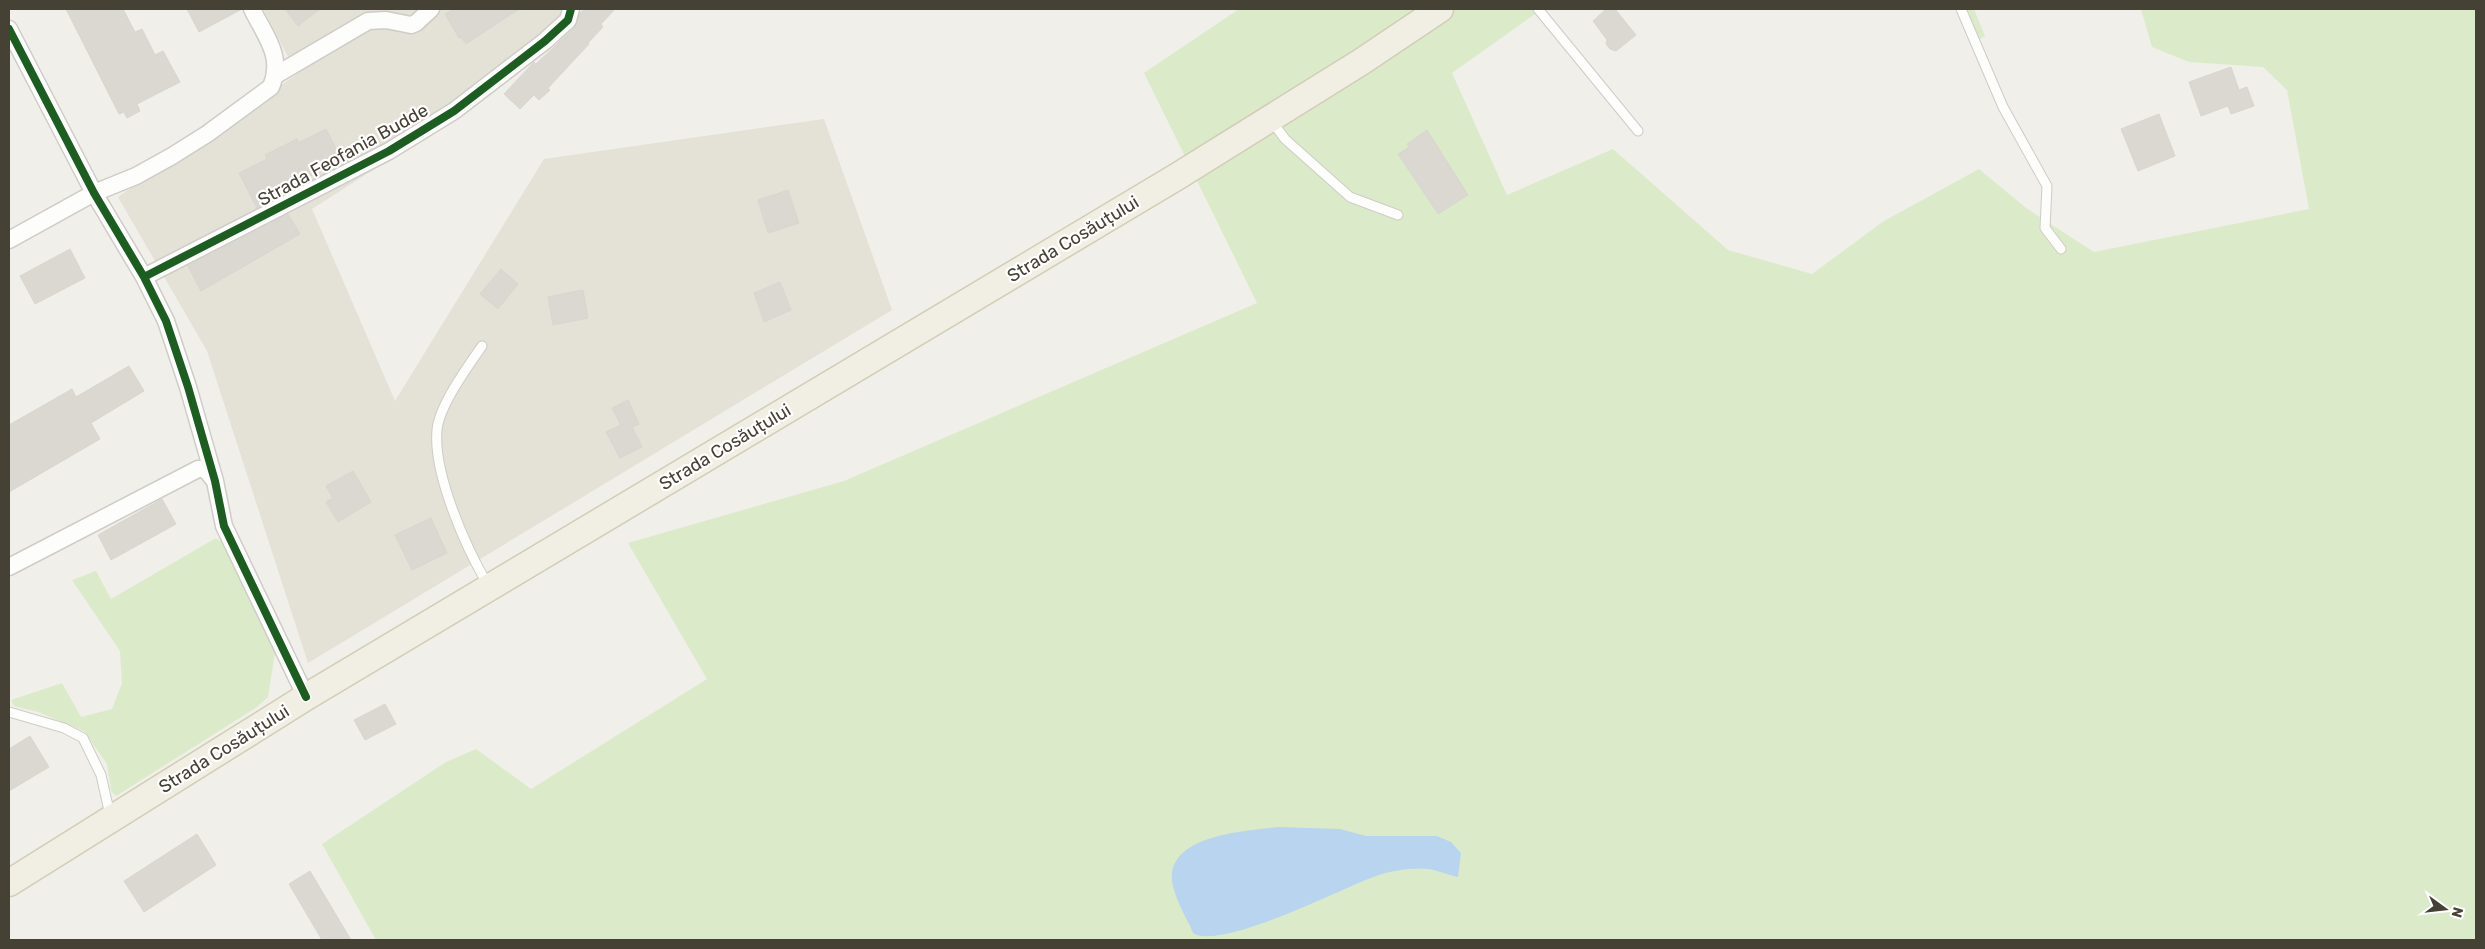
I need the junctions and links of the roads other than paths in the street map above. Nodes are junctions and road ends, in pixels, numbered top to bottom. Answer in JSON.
{"nodes":[{"id":1,"x":252,"y":9,"type":"edge"},
{"id":2,"x":431,"y":9,"type":"edge"},
{"id":3,"x":571,"y":9,"type":"edge"},
{"id":4,"x":1440,"y":9,"type":"edge"},
{"id":5,"x":1538,"y":9,"type":"edge"},
{"id":6,"x":1961,"y":9,"type":"edge"},
{"id":7,"x":9,"y":30,"type":"edge"},
{"id":8,"x":276,"y":75,"type":"junction"},
{"id":9,"x":1270,"y":119,"type":"junction"},
{"id":10,"x":1638,"y":131,"type":"dead end"},
{"id":11,"x":94,"y":193,"type":"junction"},
{"id":12,"x":1398,"y":215,"type":"dead end"},
{"id":13,"x":9,"y":240,"type":"edge"},
{"id":14,"x":2061,"y":249,"type":"dead end"},
{"id":15,"x":144,"y":277,"type":"junction"},
{"id":16,"x":482,"y":346,"type":"dead end"},
{"id":17,"x":215,"y":481,"type":"junction"},
{"id":18,"x":9,"y":568,"type":"edge"},
{"id":19,"x":489,"y":587,"type":"junction"},
{"id":20,"x":306,"y":697,"type":"junction"},
{"id":21,"x":9,"y":712,"type":"edge"},
{"id":22,"x":111,"y":819,"type":"junction"},
{"id":23,"x":9,"y":883,"type":"edge"}],
"edges":[{"from":1,"to":8,"type":"street"},
{"from":2,"to":8,"type":"street"},
{"from":3,"to":15,"type":"street","name":"Strada Feofania Budde"},
{"from":4,"to":9,"type":"main road","name":"Strada Cosăuțului"},
{"from":5,"to":10,"type":"lane"},
{"from":6,"to":14,"type":"lane"},
{"from":7,"to":11,"type":"street"},
{"from":8,"to":11,"type":"street"},
{"from":9,"to":12,"type":"lane"},
{"from":9,"to":19,"type":"main road","name":"Strada Cosăuțului"},
{"from":11,"to":13,"type":"street"},
{"from":11,"to":15,"type":"street"},
{"from":15,"to":17,"type":"street"},
{"from":16,"to":19,"type":"lane"},
{"from":17,"to":18,"type":"street"},
{"from":17,"to":20,"type":"street"},
{"from":19,"to":20,"type":"main road","name":"Strada Cosăuțului"},
{"from":20,"to":22,"type":"main road","name":"Strada Cosăuțului"},
{"from":21,"to":22,"type":"lane"},
{"from":22,"to":23,"type":"main road","name":"Strada Cosăuțului"}]}
